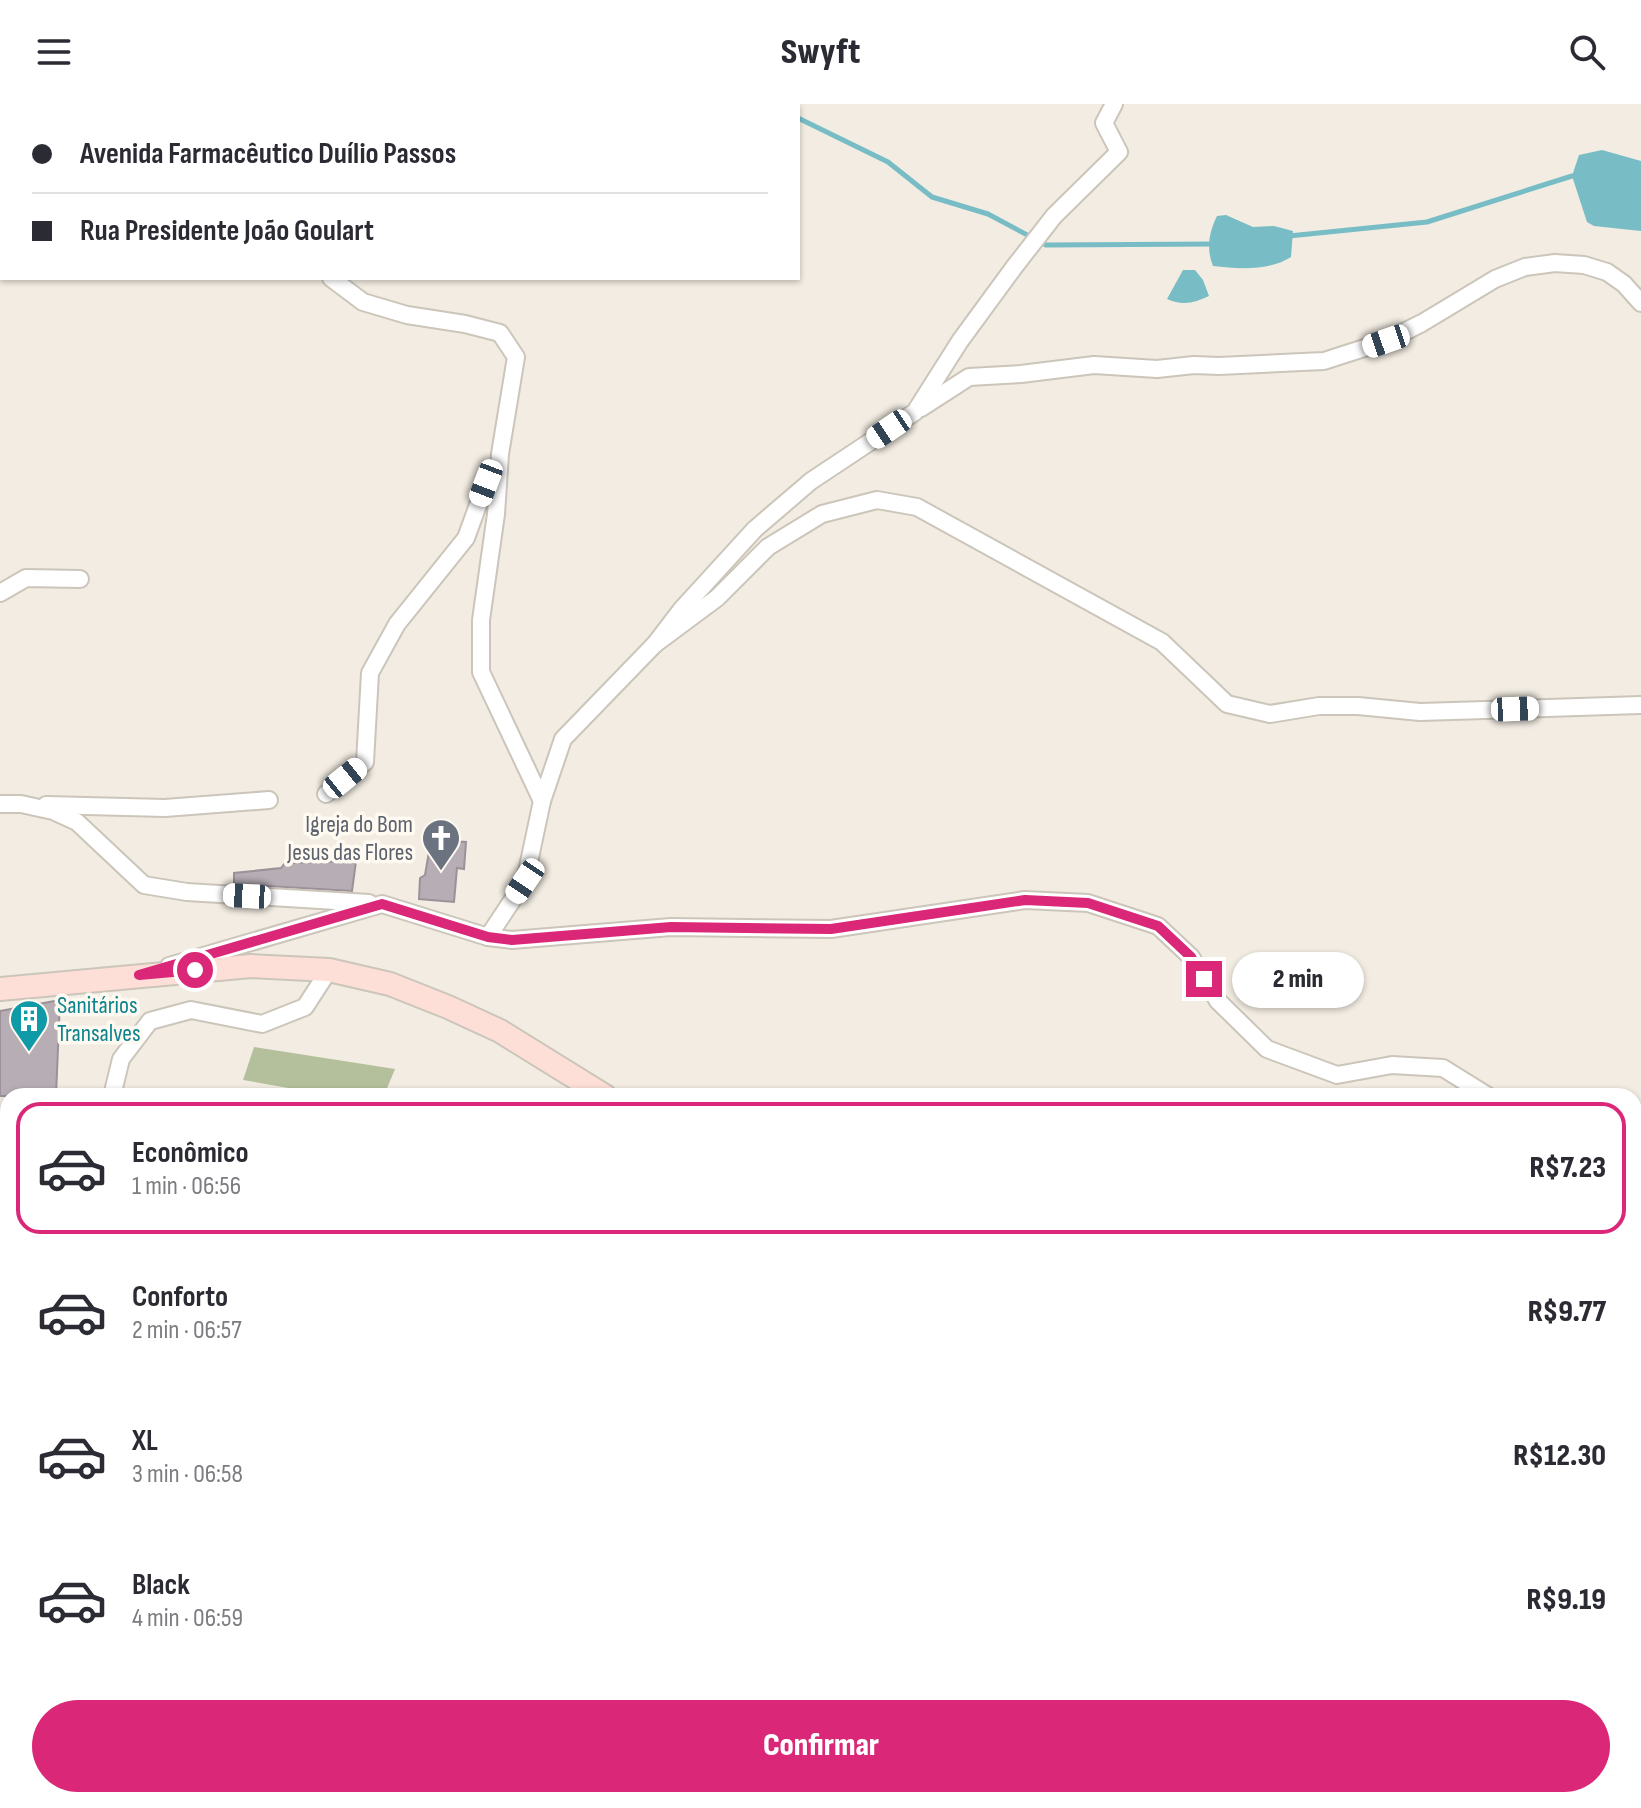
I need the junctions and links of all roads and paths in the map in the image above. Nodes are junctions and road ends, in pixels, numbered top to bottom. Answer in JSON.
{"nodes":[{"id":1,"x":1114,"y":104,"type":"edge"},
{"id":2,"x":334,"y":280,"type":"edge"},
{"id":3,"x":1641,"y":303,"type":"edge"},
{"id":4,"x":915,"y":412,"type":"junction"},
{"id":5,"x":499,"y":470,"type":"junction"},
{"id":6,"x":80,"y":579,"type":"dead end"},
{"id":7,"x":0,"y":593,"type":"edge"},
{"id":8,"x":655,"y":644,"type":"junction"},
{"id":9,"x":1641,"y":705,"type":"edge"},
{"id":10,"x":326,"y":794,"type":"dead end"},
{"id":11,"x":269,"y":800,"type":"dead end"},
{"id":12,"x":542,"y":801,"type":"junction"},
{"id":13,"x":0,"y":804,"type":"edge"},
{"id":14,"x":21,"y":804,"type":"junction"},
{"id":15,"x":382,"y":904,"type":"junction"},
{"id":16,"x":488,"y":937,"type":"junction"},
{"id":17,"x":329,"y":970,"type":"junction"},
{"id":18,"x":139,"y":975,"type":"junction"},
{"id":19,"x":0,"y":989,"type":"edge"},
{"id":20,"x":114,"y":1088,"type":"edge"},
{"id":21,"x":592,"y":1088,"type":"edge"},
{"id":22,"x":1475,"y":1088,"type":"edge"}],
"edges":[{"from":1,"to":4,"type":"street"},
{"from":2,"to":5,"type":"street"},
{"from":3,"to":4,"type":"street"},
{"from":4,"to":8,"type":"street"},
{"from":5,"to":10,"type":"street"},
{"from":5,"to":12,"type":"street"},
{"from":6,"to":7,"type":"street"},
{"from":8,"to":9,"type":"street"},
{"from":8,"to":12,"type":"street"},
{"from":11,"to":14,"type":"street"},
{"from":12,"to":16,"type":"street"},
{"from":13,"to":14,"type":"street"},
{"from":14,"to":15,"type":"street"},
{"from":15,"to":16,"type":"street"},
{"from":15,"to":18,"type":"street"},
{"from":16,"to":22,"type":"street"},
{"from":17,"to":18,"type":"main road"},
{"from":17,"to":20,"type":"street"},
{"from":17,"to":21,"type":"main road"},
{"from":18,"to":19,"type":"main road"}]}
